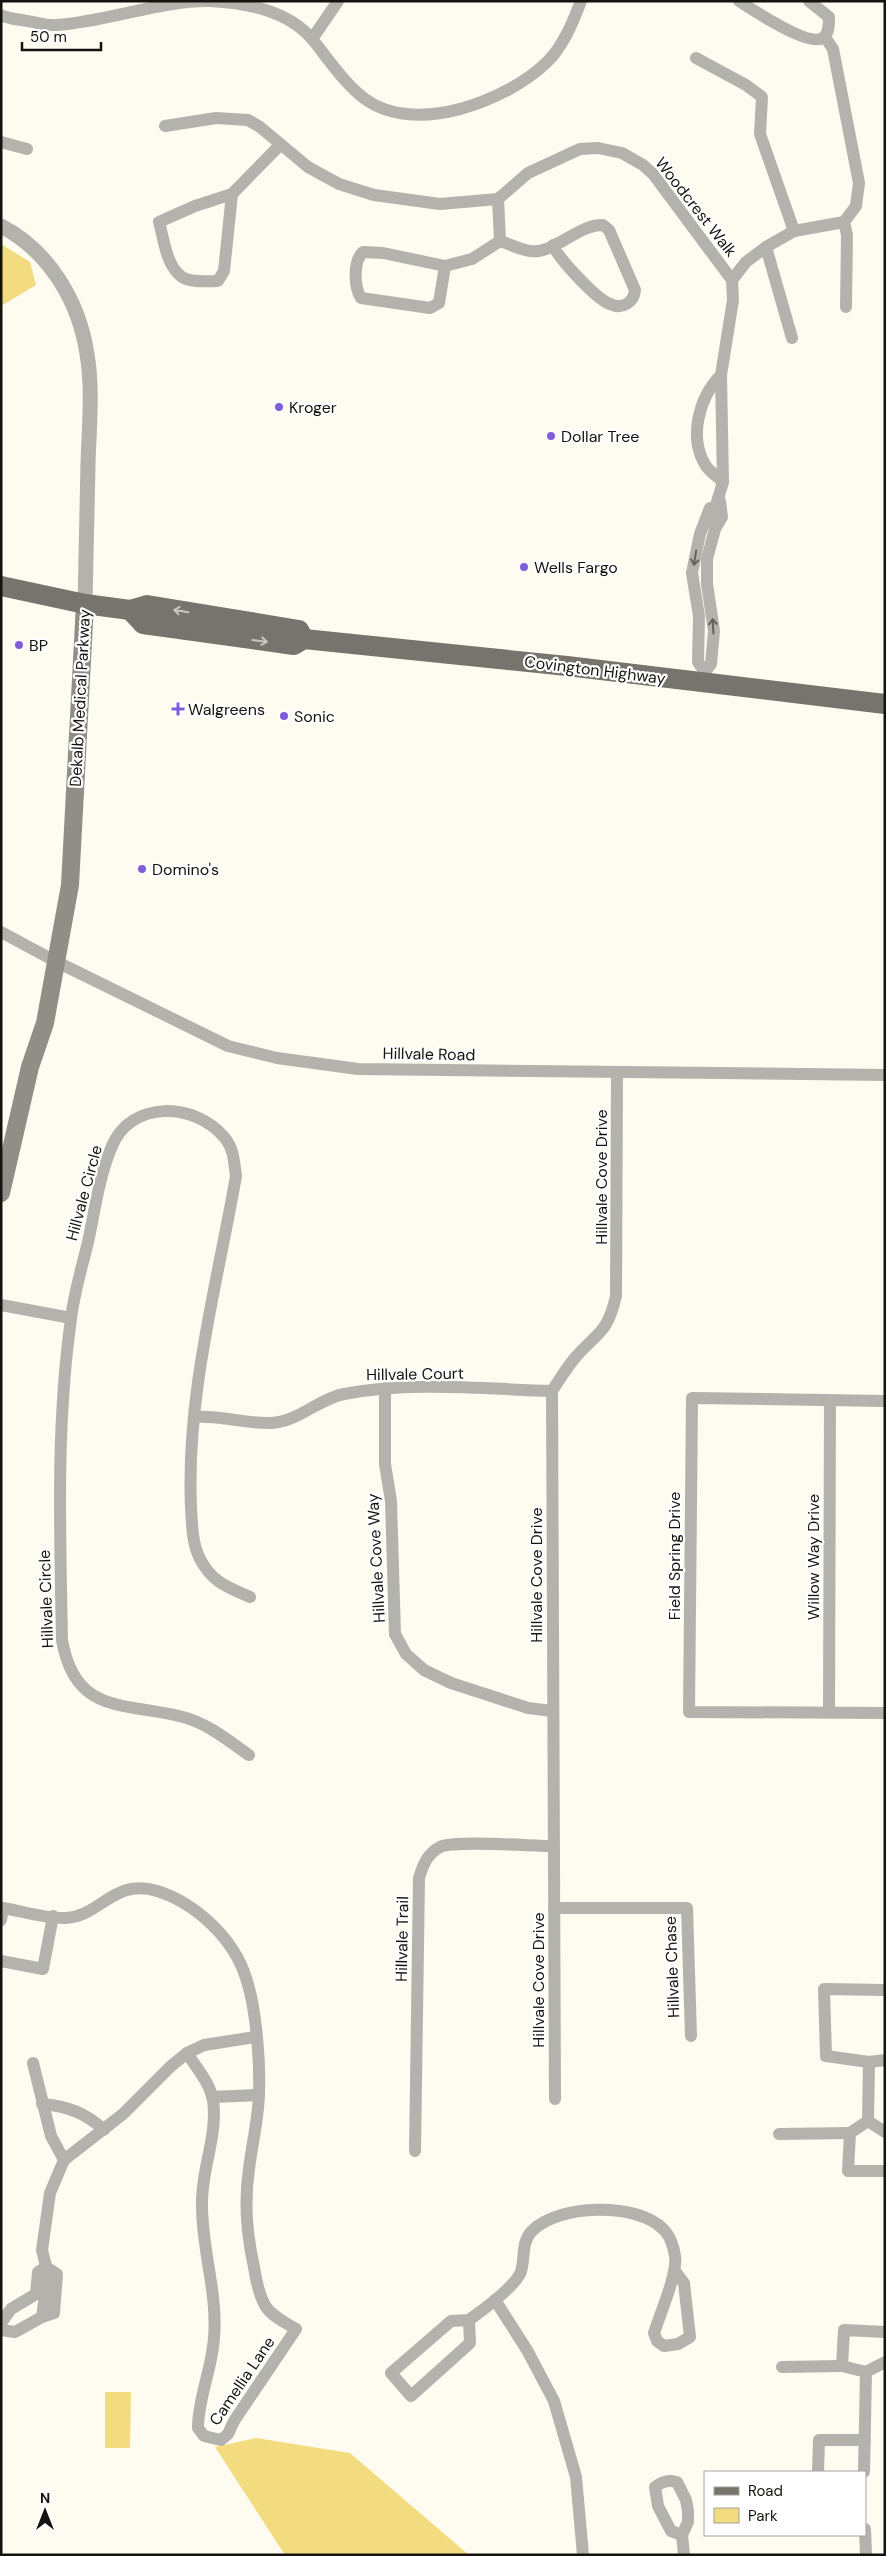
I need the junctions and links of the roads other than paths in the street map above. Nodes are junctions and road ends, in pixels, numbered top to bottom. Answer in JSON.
{"nodes":[{"id":1,"x":338,"y":1,"type":"edge"},
{"id":2,"x":582,"y":1,"type":"edge"},
{"id":3,"x":739,"y":1,"type":"edge"},
{"id":4,"x":809,"y":1,"type":"edge"},
{"id":5,"x":1,"y":15,"type":"edge"},
{"id":6,"x":825,"y":37,"type":"junction"},
{"id":7,"x":312,"y":39,"type":"junction"},
{"id":8,"x":696,"y":58,"type":"dead end"},
{"id":9,"x":165,"y":126,"type":"dead end"},
{"id":10,"x":1,"y":142,"type":"edge"},
{"id":11,"x":280,"y":144,"type":"junction"},
{"id":12,"x":27,"y":149,"type":"dead end"},
{"id":13,"x":232,"y":194,"type":"junction"},
{"id":14,"x":498,"y":198,"type":"junction"},
{"id":15,"x":844,"y":222,"type":"junction"},
{"id":16,"x":1,"y":226,"type":"edge"},
{"id":17,"x":794,"y":231,"type":"junction"},
{"id":18,"x":500,"y":241,"type":"junction"},
{"id":19,"x":553,"y":245,"type":"junction"},
{"id":20,"x":766,"y":247,"type":"junction"},
{"id":21,"x":444,"y":266,"type":"junction"},
{"id":22,"x":732,"y":280,"type":"junction"},
{"id":23,"x":846,"y":307,"type":"dead end"},
{"id":24,"x":792,"y":338,"type":"dead end"},
{"id":25,"x":721,"y":375,"type":"junction"},
{"id":26,"x":723,"y":482,"type":"junction"},
{"id":27,"x":720,"y":499,"type":"junction"},
{"id":28,"x":714,"y":533,"type":"junction"},
{"id":29,"x":700,"y":534,"type":"junction"},
{"id":30,"x":1,"y":586,"type":"edge"},
{"id":31,"x":85,"y":604,"type":"junction"},
{"id":32,"x":704,"y":678,"type":"junction"},
{"id":33,"x":885,"y":704,"type":"edge"},
{"id":34,"x":1,"y":932,"type":"edge"},
{"id":35,"x":55,"y":961,"type":"junction"},
{"id":36,"x":617,"y":1073,"type":"junction"},
{"id":37,"x":885,"y":1075,"type":"edge"},
{"id":38,"x":1,"y":1194,"type":"edge"},
{"id":39,"x":1,"y":1305,"type":"edge"},
{"id":40,"x":71,"y":1318,"type":"junction"},
{"id":41,"x":385,"y":1388,"type":"junction"},
{"id":42,"x":552,"y":1391,"type":"junction"},
{"id":43,"x":830,"y":1401,"type":"junction"},
{"id":44,"x":885,"y":1401,"type":"edge"},
{"id":45,"x":195,"y":1417,"type":"junction"},
{"id":46,"x":250,"y":1597,"type":"dead end"},
{"id":47,"x":552,"y":1711,"type":"junction"},
{"id":48,"x":829,"y":1712,"type":"junction"},
{"id":49,"x":885,"y":1713,"type":"edge"},
{"id":50,"x":249,"y":1755,"type":"dead end"},
{"id":51,"x":552,"y":1846,"type":"junction"},
{"id":52,"x":554,"y":1908,"type":"junction"},
{"id":53,"x":53,"y":1916,"type":"junction"},
{"id":54,"x":1,"y":1920,"type":"edge"},
{"id":55,"x":1,"y":1961,"type":"edge"},
{"id":56,"x":885,"y":1990,"type":"edge"},
{"id":57,"x":691,"y":2036,"type":"dead end"},
{"id":58,"x":255,"y":2037,"type":"junction"},
{"id":59,"x":187,"y":2053,"type":"junction"},
{"id":60,"x":885,"y":2060,"type":"edge"},
{"id":61,"x":869,"y":2062,"type":"junction"},
{"id":62,"x":33,"y":2063,"type":"dead end"},
{"id":63,"x":259,"y":2095,"type":"junction"},
{"id":64,"x":212,"y":2098,"type":"junction"},
{"id":65,"x":555,"y":2099,"type":"dead end"},
{"id":66,"x":42,"y":2104,"type":"junction"},
{"id":67,"x":868,"y":2121,"type":"junction"},
{"id":68,"x":104,"y":2130,"type":"junction"},
{"id":69,"x":885,"y":2132,"type":"edge"},
{"id":70,"x":850,"y":2133,"type":"junction"},
{"id":71,"x":779,"y":2134,"type":"dead end"},
{"id":72,"x":415,"y":2151,"type":"dead end"},
{"id":73,"x":64,"y":2160,"type":"junction"},
{"id":74,"x":885,"y":2171,"type":"edge"},
{"id":75,"x":675,"y":2271,"type":"junction"},
{"id":76,"x":46,"y":2295,"type":"junction"},
{"id":77,"x":496,"y":2300,"type":"junction"},
{"id":78,"x":470,"y":2320,"type":"junction"},
{"id":79,"x":1,"y":2324,"type":"edge"},
{"id":80,"x":1,"y":2330,"type":"edge"},
{"id":81,"x":885,"y":2332,"type":"edge"},
{"id":82,"x":885,"y":2362,"type":"edge"},
{"id":83,"x":782,"y":2366,"type":"dead end"},
{"id":84,"x":842,"y":2366,"type":"junction"},
{"id":85,"x":866,"y":2372,"type":"junction"},
{"id":86,"x":865,"y":2440,"type":"junction"},
{"id":87,"x":818,"y":2471,"type":"edge"},
{"id":88,"x":864,"y":2471,"type":"edge"},
{"id":89,"x":682,"y":2535,"type":"dead end"},
{"id":90,"x":865,"y":2536,"type":"edge"},
{"id":91,"x":584,"y":2555,"type":"edge"},
{"id":92,"x":684,"y":2555,"type":"edge"},
{"id":93,"x":866,"y":2555,"type":"edge"}],
"edges":[{"from":1,"to":7,"type":"street"},
{"from":2,"to":7,"type":"street"},
{"from":3,"to":6,"type":"street"},
{"from":4,"to":6,"type":"street"},
{"from":5,"to":7,"type":"street"},
{"from":6,"to":15,"type":"street"},
{"from":8,"to":17,"type":"street"},
{"from":9,"to":11,"type":"street"},
{"from":10,"to":12,"type":"street"},
{"from":11,"to":13,"type":"street"},
{"from":11,"to":14,"type":"street"},
{"from":13,"to":13,"type":"street"},
{"from":14,"to":18,"type":"street"},
{"from":14,"to":22,"type":"street","name":"Woodcrest Walk"},
{"from":15,"to":17,"type":"street","name":"Woodcrest Walk"},
{"from":15,"to":23,"type":"street"},
{"from":16,"to":31,"type":"street","name":"Dekalb Medical Parkway"},
{"from":17,"to":20,"type":"street","name":"Woodcrest Walk"},
{"from":18,"to":19,"type":"street"},
{"from":18,"to":21,"type":"street"},
{"from":19,"to":19,"type":"street"},
{"from":20,"to":22,"type":"street","name":"Woodcrest Walk"},
{"from":20,"to":24,"type":"street"},
{"from":21,"to":21,"type":"street"},
{"from":22,"to":25,"type":"street","name":"Woodcrest Walk"},
{"from":25,"to":26,"type":"street","name":"Woodcrest Walk"},
{"from":25,"to":26,"type":"street","name":"Woodcrest Walk"},
{"from":26,"to":27,"type":"street","name":"Woodcrest Walk"},
{"from":27,"to":28,"type":"street","name":"Woodcrest Walk"},
{"from":27,"to":29,"type":"street","name":"Woodcrest Walk"},
{"from":28,"to":29,"type":"street"},
{"from":32,"to":28,"type":"street","name":"Woodcrest Walk","one_way":true},
{"from":29,"to":32,"type":"street","name":"Woodcrest Walk","one_way":true},
{"from":30,"to":31,"type":"main road","name":"Covington Highway"},
{"from":31,"to":32,"type":"main road","name":"Covington Highway"},
{"from":31,"to":35,"type":"main road","name":"Dekalb Medical Parkway"},
{"from":32,"to":33,"type":"main road","name":"Covington Highway"},
{"from":34,"to":35,"type":"street","name":"Hillvale Road"},
{"from":35,"to":36,"type":"street","name":"Hillvale Road"},
{"from":35,"to":38,"type":"main road","name":"Dekalb Medical Parkway"},
{"from":36,"to":37,"type":"street","name":"Hillvale Road"},
{"from":36,"to":42,"type":"street","name":"Hillvale Cove Drive"},
{"from":39,"to":40,"type":"street"},
{"from":40,"to":45,"type":"street","name":"Hillvale Circle"},
{"from":40,"to":50,"type":"street","name":"Hillvale Circle"},
{"from":41,"to":42,"type":"street","name":"Hillvale Court"},
{"from":41,"to":45,"type":"street","name":"Hillvale Court"},
{"from":41,"to":47,"type":"street","name":"Hillvale Cove Way"},
{"from":42,"to":47,"type":"street","name":"Hillvale Cove Drive"},
{"from":43,"to":44,"type":"street","name":"Field Spring Drive"},
{"from":43,"to":48,"type":"street","name":"Willow Way Drive"},
{"from":43,"to":48,"type":"street","name":"Field Spring Drive"},
{"from":45,"to":46,"type":"street","name":"Hillvale Circle"},
{"from":47,"to":51,"type":"street","name":"Hillvale Cove Drive"},
{"from":48,"to":49,"type":"street","name":"Field Spring Drive"},
{"from":51,"to":52,"type":"street","name":"Hillvale Cove Drive"},
{"from":51,"to":72,"type":"street","name":"Hillvale Trail"},
{"from":52,"to":57,"type":"street","name":"Hillvale Chase"},
{"from":52,"to":65,"type":"street","name":"Hillvale Cove Drive"},
{"from":53,"to":54,"type":"street","name":"Camellia Lane"},
{"from":53,"to":55,"type":"street"},
{"from":53,"to":58,"type":"street","name":"Camellia Lane"},
{"from":56,"to":61,"type":"street"},
{"from":58,"to":59,"type":"street"},
{"from":58,"to":63,"type":"street","name":"Camellia Lane"},
{"from":59,"to":64,"type":"street","name":"Camellia Lane"},
{"from":59,"to":68,"type":"street"},
{"from":60,"to":61,"type":"street"},
{"from":61,"to":67,"type":"street"},
{"from":62,"to":66,"type":"street"},
{"from":63,"to":64,"type":"street"},
{"from":63,"to":64,"type":"street","name":"Camellia Lane"},
{"from":66,"to":68,"type":"street"},
{"from":66,"to":73,"type":"street"},
{"from":67,"to":69,"type":"street"},
{"from":67,"to":70,"type":"street"},
{"from":68,"to":73,"type":"street"},
{"from":70,"to":71,"type":"street"},
{"from":70,"to":74,"type":"street"},
{"from":73,"to":76,"type":"street"},
{"from":75,"to":75,"type":"street"},
{"from":75,"to":77,"type":"street"},
{"from":76,"to":79,"type":"street"},
{"from":76,"to":80,"type":"street"},
{"from":77,"to":78,"type":"street"},
{"from":77,"to":91,"type":"street"},
{"from":78,"to":78,"type":"street"},
{"from":81,"to":84,"type":"street"},
{"from":82,"to":85,"type":"street"},
{"from":83,"to":84,"type":"street"},
{"from":84,"to":85,"type":"street"},
{"from":85,"to":86,"type":"street"},
{"from":86,"to":87,"type":"street"},
{"from":86,"to":88,"type":"street"},
{"from":89,"to":92,"type":"street"},
{"from":90,"to":93,"type":"street"}]}
